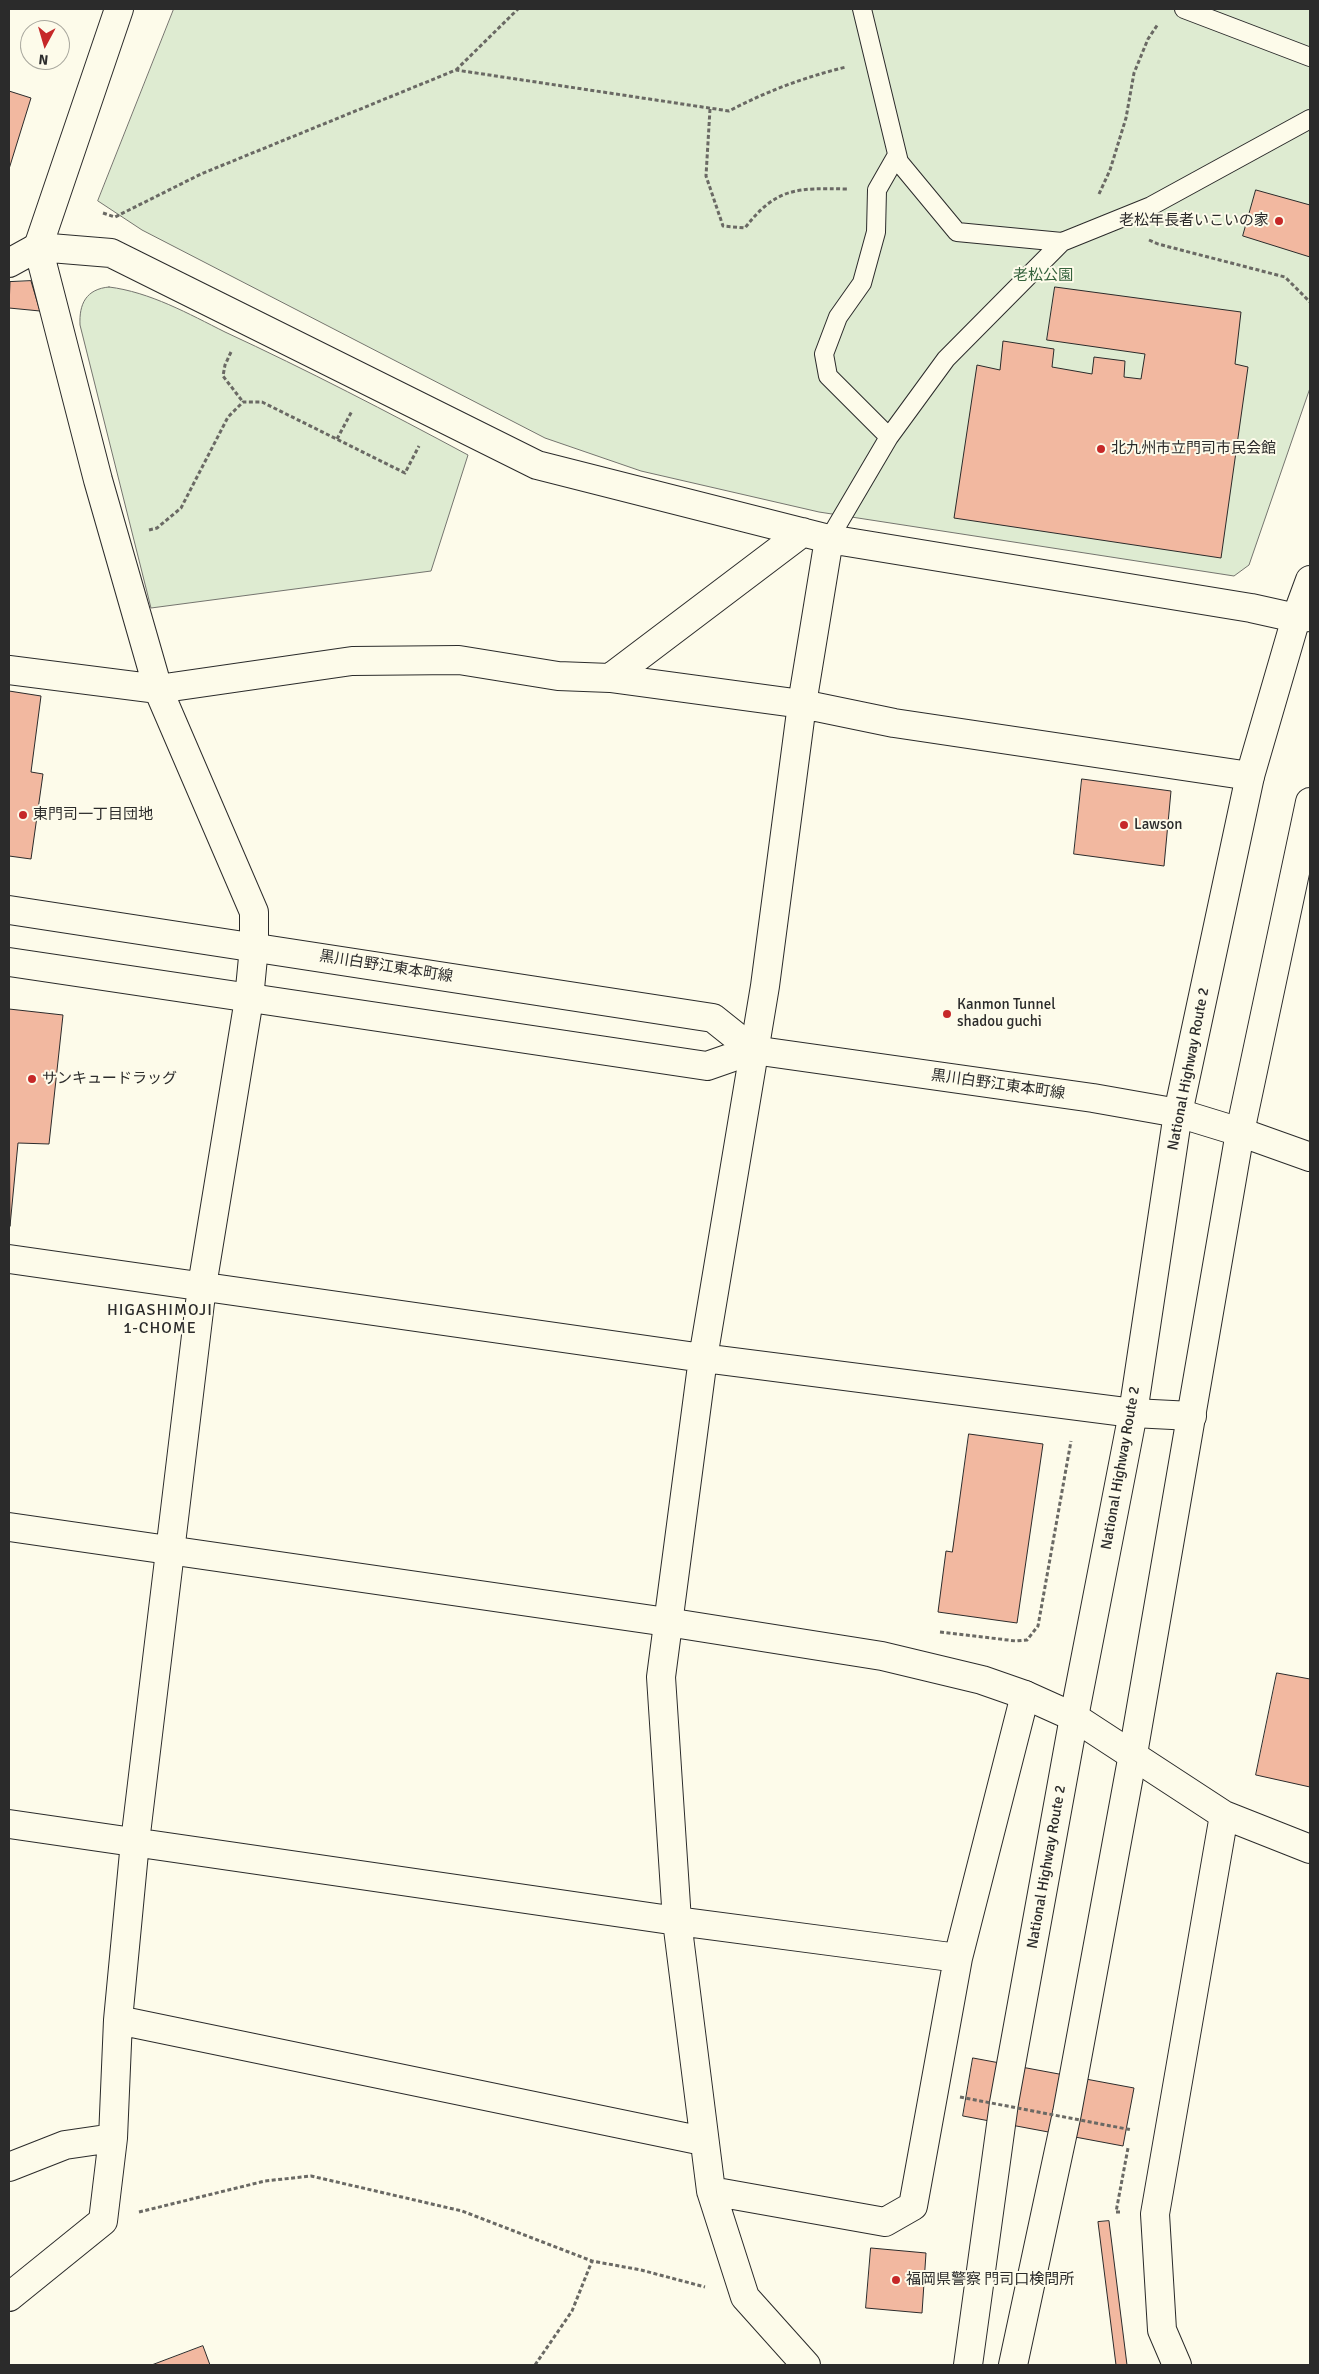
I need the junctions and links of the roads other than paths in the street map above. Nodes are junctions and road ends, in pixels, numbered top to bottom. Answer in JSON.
{"nodes":[{"id":1,"x":119,"y":9,"type":"edge"},
{"id":2,"x":862,"y":9,"type":"edge"},
{"id":3,"x":1184,"y":9,"type":"edge"},
{"id":4,"x":1310,"y":56,"type":"edge"},
{"id":5,"x":1310,"y":119,"type":"edge"},
{"id":6,"x":897,"y":155,"type":"junction"},
{"id":7,"x":1062,"y":242,"type":"junction"},
{"id":8,"x":38,"y":246,"type":"junction"},
{"id":9,"x":9,"y":263,"type":"edge"},
{"id":10,"x":889,"y":437,"type":"junction"},
{"id":11,"x":816,"y":536,"type":"junction"},
{"id":12,"x":1310,"y":580,"type":"edge"},
{"id":13,"x":1306,"y":622,"type":"edge"},
{"id":14,"x":9,"y":670,"type":"edge"},
{"id":15,"x":610,"y":678,"type":"junction"},
{"id":16,"x":158,"y":689,"type":"junction"},
{"id":17,"x":802,"y":704,"type":"junction"},
{"id":18,"x":1250,"y":776,"type":"junction"},
{"id":19,"x":1310,"y":802,"type":"edge"},
{"id":20,"x":9,"y":910,"type":"edge"},
{"id":21,"x":254,"y":948,"type":"junction"},
{"id":22,"x":9,"y":962,"type":"edge"},
{"id":23,"x":249,"y":999,"type":"junction"},
{"id":24,"x":753,"y":1050,"type":"junction"},
{"id":25,"x":1178,"y":1113,"type":"junction"},
{"id":26,"x":1240,"y":1132,"type":"junction"},
{"id":27,"x":1310,"y":1157,"type":"edge"},
{"id":28,"x":9,"y":1259,"type":"edge"},
{"id":29,"x":202,"y":1286,"type":"junction"},
{"id":30,"x":703,"y":1358,"type":"junction"},
{"id":31,"x":1133,"y":1413,"type":"junction"},
{"id":32,"x":1192,"y":1416,"type":"junction"},
{"id":33,"x":9,"y":1527,"type":"edge"},
{"id":34,"x":170,"y":1551,"type":"junction"},
{"id":35,"x":667,"y":1622,"type":"junction"},
{"id":36,"x":1025,"y":1695,"type":"junction"},
{"id":37,"x":1074,"y":1717,"type":"junction"},
{"id":38,"x":1133,"y":1754,"type":"junction"},
{"id":39,"x":1224,"y":1815,"type":"junction"},
{"id":40,"x":9,"y":1824,"type":"edge"},
{"id":41,"x":135,"y":1842,"type":"junction"},
{"id":42,"x":1310,"y":1849,"type":"edge"},
{"id":43,"x":677,"y":1921,"type":"junction"},
{"id":44,"x":958,"y":1958,"type":"junction"},
{"id":45,"x":118,"y":2020,"type":"junction"},
{"id":46,"x":112,"y":2138,"type":"junction"},
{"id":47,"x":703,"y":2141,"type":"junction"},
{"id":48,"x":9,"y":2166,"type":"edge"},
{"id":49,"x":712,"y":2191,"type":"junction"},
{"id":50,"x":9,"y":2297,"type":"edge"},
{"id":51,"x":806,"y":2365,"type":"edge"},
{"id":52,"x":968,"y":2365,"type":"edge"},
{"id":53,"x":1013,"y":2365,"type":"edge"},
{"id":54,"x":1177,"y":2365,"type":"edge"}],
"edges":[{"from":1,"to":8,"type":"main road"},
{"from":2,"to":6,"type":"lane"},
{"from":3,"to":4,"type":"lane"},
{"from":5,"to":7,"type":"lane"},
{"from":6,"to":7,"type":"lane"},
{"from":6,"to":10,"type":"lane"},
{"from":7,"to":10,"type":"lane"},
{"from":8,"to":9,"type":"main road"},
{"from":8,"to":11,"type":"main road"},
{"from":8,"to":16,"type":"main road"},
{"from":10,"to":11,"type":"lane"},
{"from":11,"to":13,"type":"main road"},
{"from":11,"to":15,"type":"main road"},
{"from":11,"to":17,"type":"main road"},
{"from":12,"to":13,"type":"main road","name":"National Highway Route 2"},
{"from":13,"to":18,"type":"main road","name":"National Highway Route 2"},
{"from":14,"to":16,"type":"main road"},
{"from":15,"to":16,"type":"main road"},
{"from":15,"to":17,"type":"main road"},
{"from":16,"to":21,"type":"main road"},
{"from":17,"to":18,"type":"main road"},
{"from":17,"to":24,"type":"main road"},
{"from":18,"to":25,"type":"main road","name":"National Highway Route 2"},
{"from":19,"to":26,"type":"main road"},
{"from":20,"to":21,"type":"main road","name":"黒川白野江東本町線"},
{"from":21,"to":23,"type":"main road"},
{"from":21,"to":24,"type":"main road","name":"黒川白野江東本町線"},
{"from":22,"to":23,"type":"main road","name":"黒川白野江東本町線"},
{"from":23,"to":24,"type":"main road","name":"黒川白野江東本町線"},
{"from":23,"to":29,"type":"main road"},
{"from":24,"to":25,"type":"main road","name":"黒川白野江東本町線"},
{"from":24,"to":30,"type":"main road"},
{"from":25,"to":26,"type":"main road","name":"黒川白野江東本町線"},
{"from":25,"to":31,"type":"main road","name":"National Highway Route 2"},
{"from":26,"to":27,"type":"main road","name":"黒川白野江東本町線"},
{"from":26,"to":32,"type":"main road"},
{"from":28,"to":29,"type":"main road"},
{"from":29,"to":30,"type":"main road"},
{"from":29,"to":34,"type":"main road"},
{"from":30,"to":31,"type":"main road"},
{"from":30,"to":35,"type":"main road"},
{"from":31,"to":32,"type":"main road"},
{"from":31,"to":37,"type":"main road","name":"National Highway Route 2"},
{"from":32,"to":38,"type":"main road"},
{"from":33,"to":34,"type":"main road"},
{"from":34,"to":35,"type":"main road"},
{"from":34,"to":41,"type":"main road"},
{"from":35,"to":36,"type":"main road"},
{"from":35,"to":43,"type":"main road"},
{"from":36,"to":37,"type":"main road"},
{"from":36,"to":44,"type":"main road"},
{"from":37,"to":38,"type":"main road"},
{"from":37,"to":52,"type":"main road","name":"National Highway Route 2"},
{"from":38,"to":39,"type":"main road"},
{"from":38,"to":53,"type":"main road"},
{"from":39,"to":42,"type":"main road"},
{"from":39,"to":54,"type":"main road"},
{"from":40,"to":41,"type":"main road"},
{"from":41,"to":43,"type":"main road"},
{"from":41,"to":45,"type":"main road"},
{"from":43,"to":44,"type":"main road"},
{"from":43,"to":47,"type":"main road"},
{"from":44,"to":49,"type":"main road"},
{"from":45,"to":46,"type":"main road"},
{"from":45,"to":47,"type":"main road"},
{"from":46,"to":48,"type":"main road"},
{"from":46,"to":50,"type":"main road"},
{"from":47,"to":49,"type":"main road"},
{"from":49,"to":51,"type":"main road"}]}
